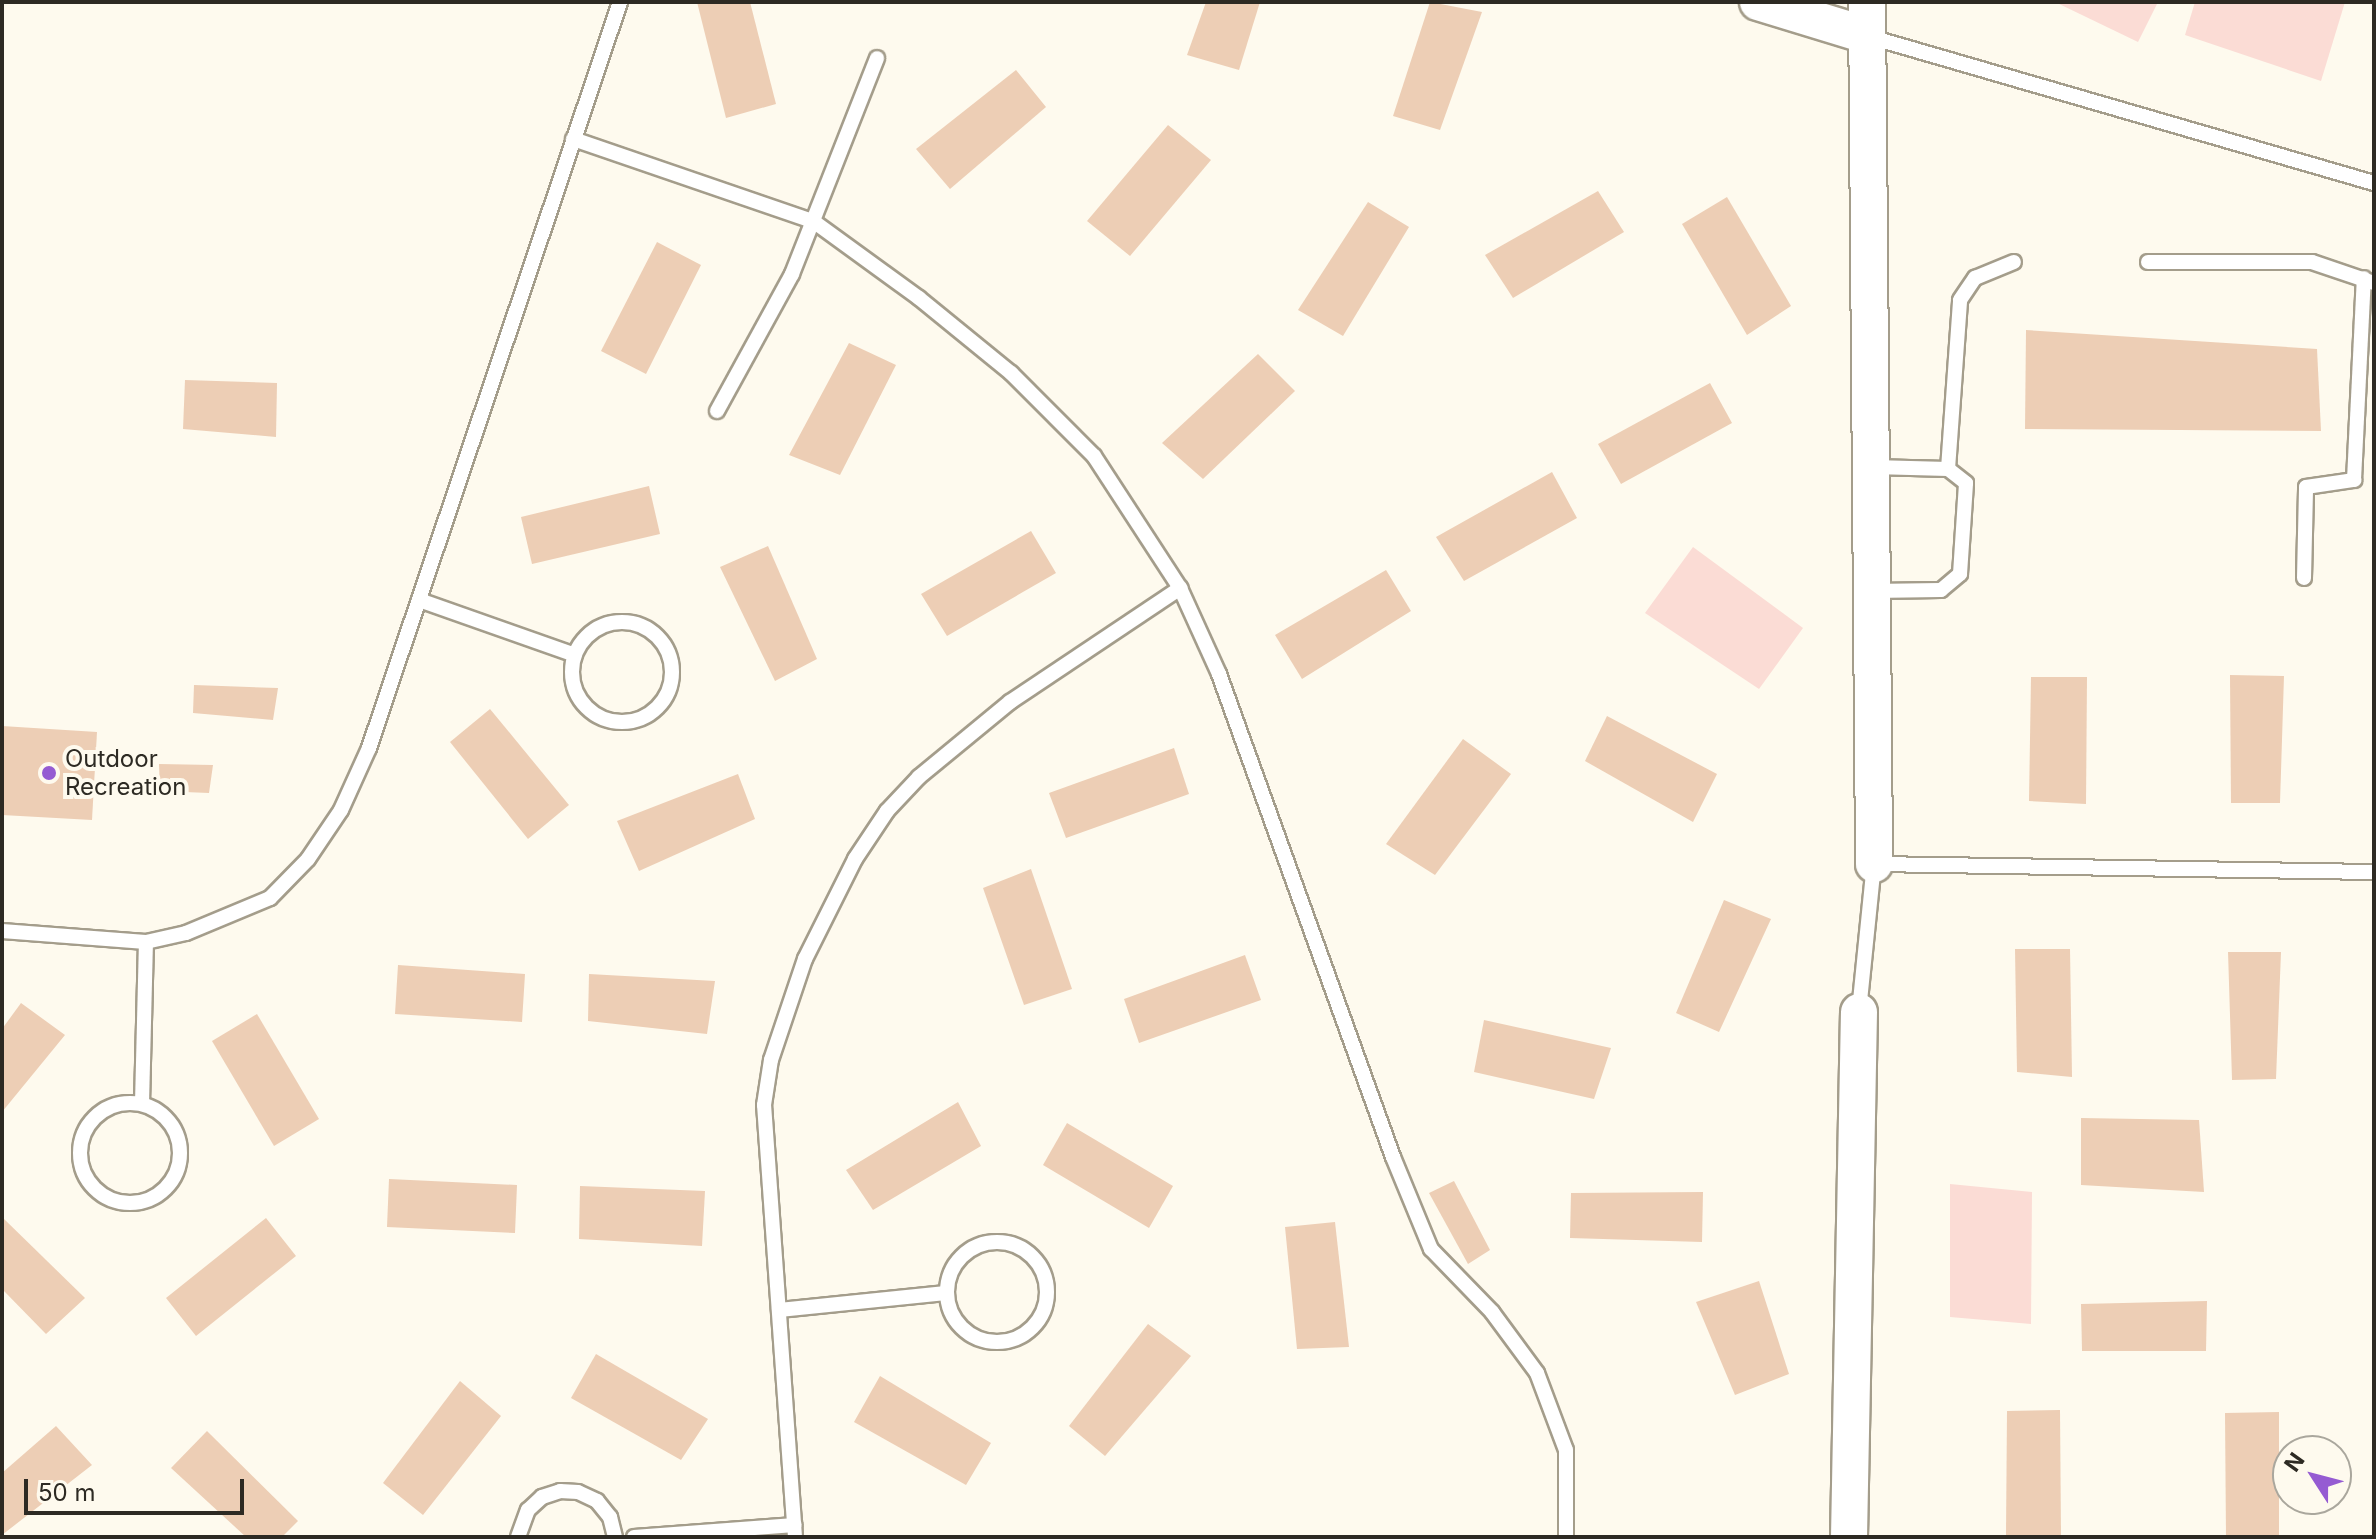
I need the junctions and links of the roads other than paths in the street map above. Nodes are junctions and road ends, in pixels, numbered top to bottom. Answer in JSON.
{"nodes":[{"id":1,"x":620,"y":2,"type":"edge"},
{"id":2,"x":1758,"y":2,"type":"edge"},
{"id":3,"x":1866,"y":19,"type":"edge"},
{"id":4,"x":877,"y":58,"type":"dead end"},
{"id":5,"x":573,"y":139,"type":"junction"},
{"id":6,"x":2374,"y":183,"type":"edge"},
{"id":7,"x":813,"y":221,"type":"junction"},
{"id":8,"x":2014,"y":262,"type":"dead end"},
{"id":9,"x":2148,"y":262,"type":"dead end"},
{"id":10,"x":2369,"y":280,"type":"edge"},
{"id":11,"x":717,"y":411,"type":"dead end"},
{"id":12,"x":1870,"y":467,"type":"junction"},
{"id":13,"x":1948,"y":469,"type":"junction"},
{"id":14,"x":2304,"y":578,"type":"dead end"},
{"id":15,"x":1180,"y":588,"type":"junction"},
{"id":16,"x":1871,"y":591,"type":"junction"},
{"id":17,"x":419,"y":600,"type":"junction"},
{"id":18,"x":575,"y":655,"type":"junction"},
{"id":19,"x":1874,"y":864,"type":"junction"},
{"id":20,"x":2374,"y":872,"type":"edge"},
{"id":21,"x":2,"y":931,"type":"edge"},
{"id":22,"x":146,"y":942,"type":"junction"},
{"id":23,"x":1859,"y":1012,"type":"joint"},
{"id":24,"x":142,"y":1104,"type":"junction"},
{"id":25,"x":946,"y":1293,"type":"junction"},
{"id":26,"x":779,"y":1310,"type":"junction"},
{"id":27,"x":795,"y":1531,"type":"edge"},
{"id":28,"x":518,"y":1537,"type":"edge"},
{"id":29,"x":615,"y":1537,"type":"edge"},
{"id":30,"x":634,"y":1537,"type":"edge"},
{"id":31,"x":1566,"y":1537,"type":"edge"},
{"id":32,"x":1849,"y":1537,"type":"edge"}],
"edges":[{"from":1,"to":5,"type":"lane"},
{"from":2,"to":3,"type":"street"},
{"from":3,"to":6,"type":"lane"},
{"from":3,"to":12,"type":"street"},
{"from":4,"to":7,"type":"lane"},
{"from":5,"to":7,"type":"lane"},
{"from":5,"to":17,"type":"lane"},
{"from":7,"to":11,"type":"lane"},
{"from":7,"to":15,"type":"lane"},
{"from":8,"to":13,"type":"lane"},
{"from":9,"to":10,"type":"lane"},
{"from":10,"to":14,"type":"lane"},
{"from":12,"to":13,"type":"lane"},
{"from":12,"to":16,"type":"street"},
{"from":13,"to":16,"type":"lane"},
{"from":15,"to":26,"type":"lane"},
{"from":15,"to":31,"type":"lane"},
{"from":16,"to":19,"type":"street"},
{"from":17,"to":18,"type":"lane"},
{"from":17,"to":22,"type":"lane"},
{"from":18,"to":18,"type":"lane"},
{"from":19,"to":20,"type":"lane"},
{"from":19,"to":23,"type":"lane"},
{"from":21,"to":22,"type":"lane"},
{"from":22,"to":24,"type":"lane"},
{"from":23,"to":32,"type":"street"},
{"from":24,"to":24,"type":"lane"},
{"from":25,"to":25,"type":"lane"},
{"from":25,"to":26,"type":"lane"},
{"from":26,"to":27,"type":"lane"},
{"from":27,"to":30,"type":"lane"},
{"from":28,"to":29,"type":"lane"}]}
